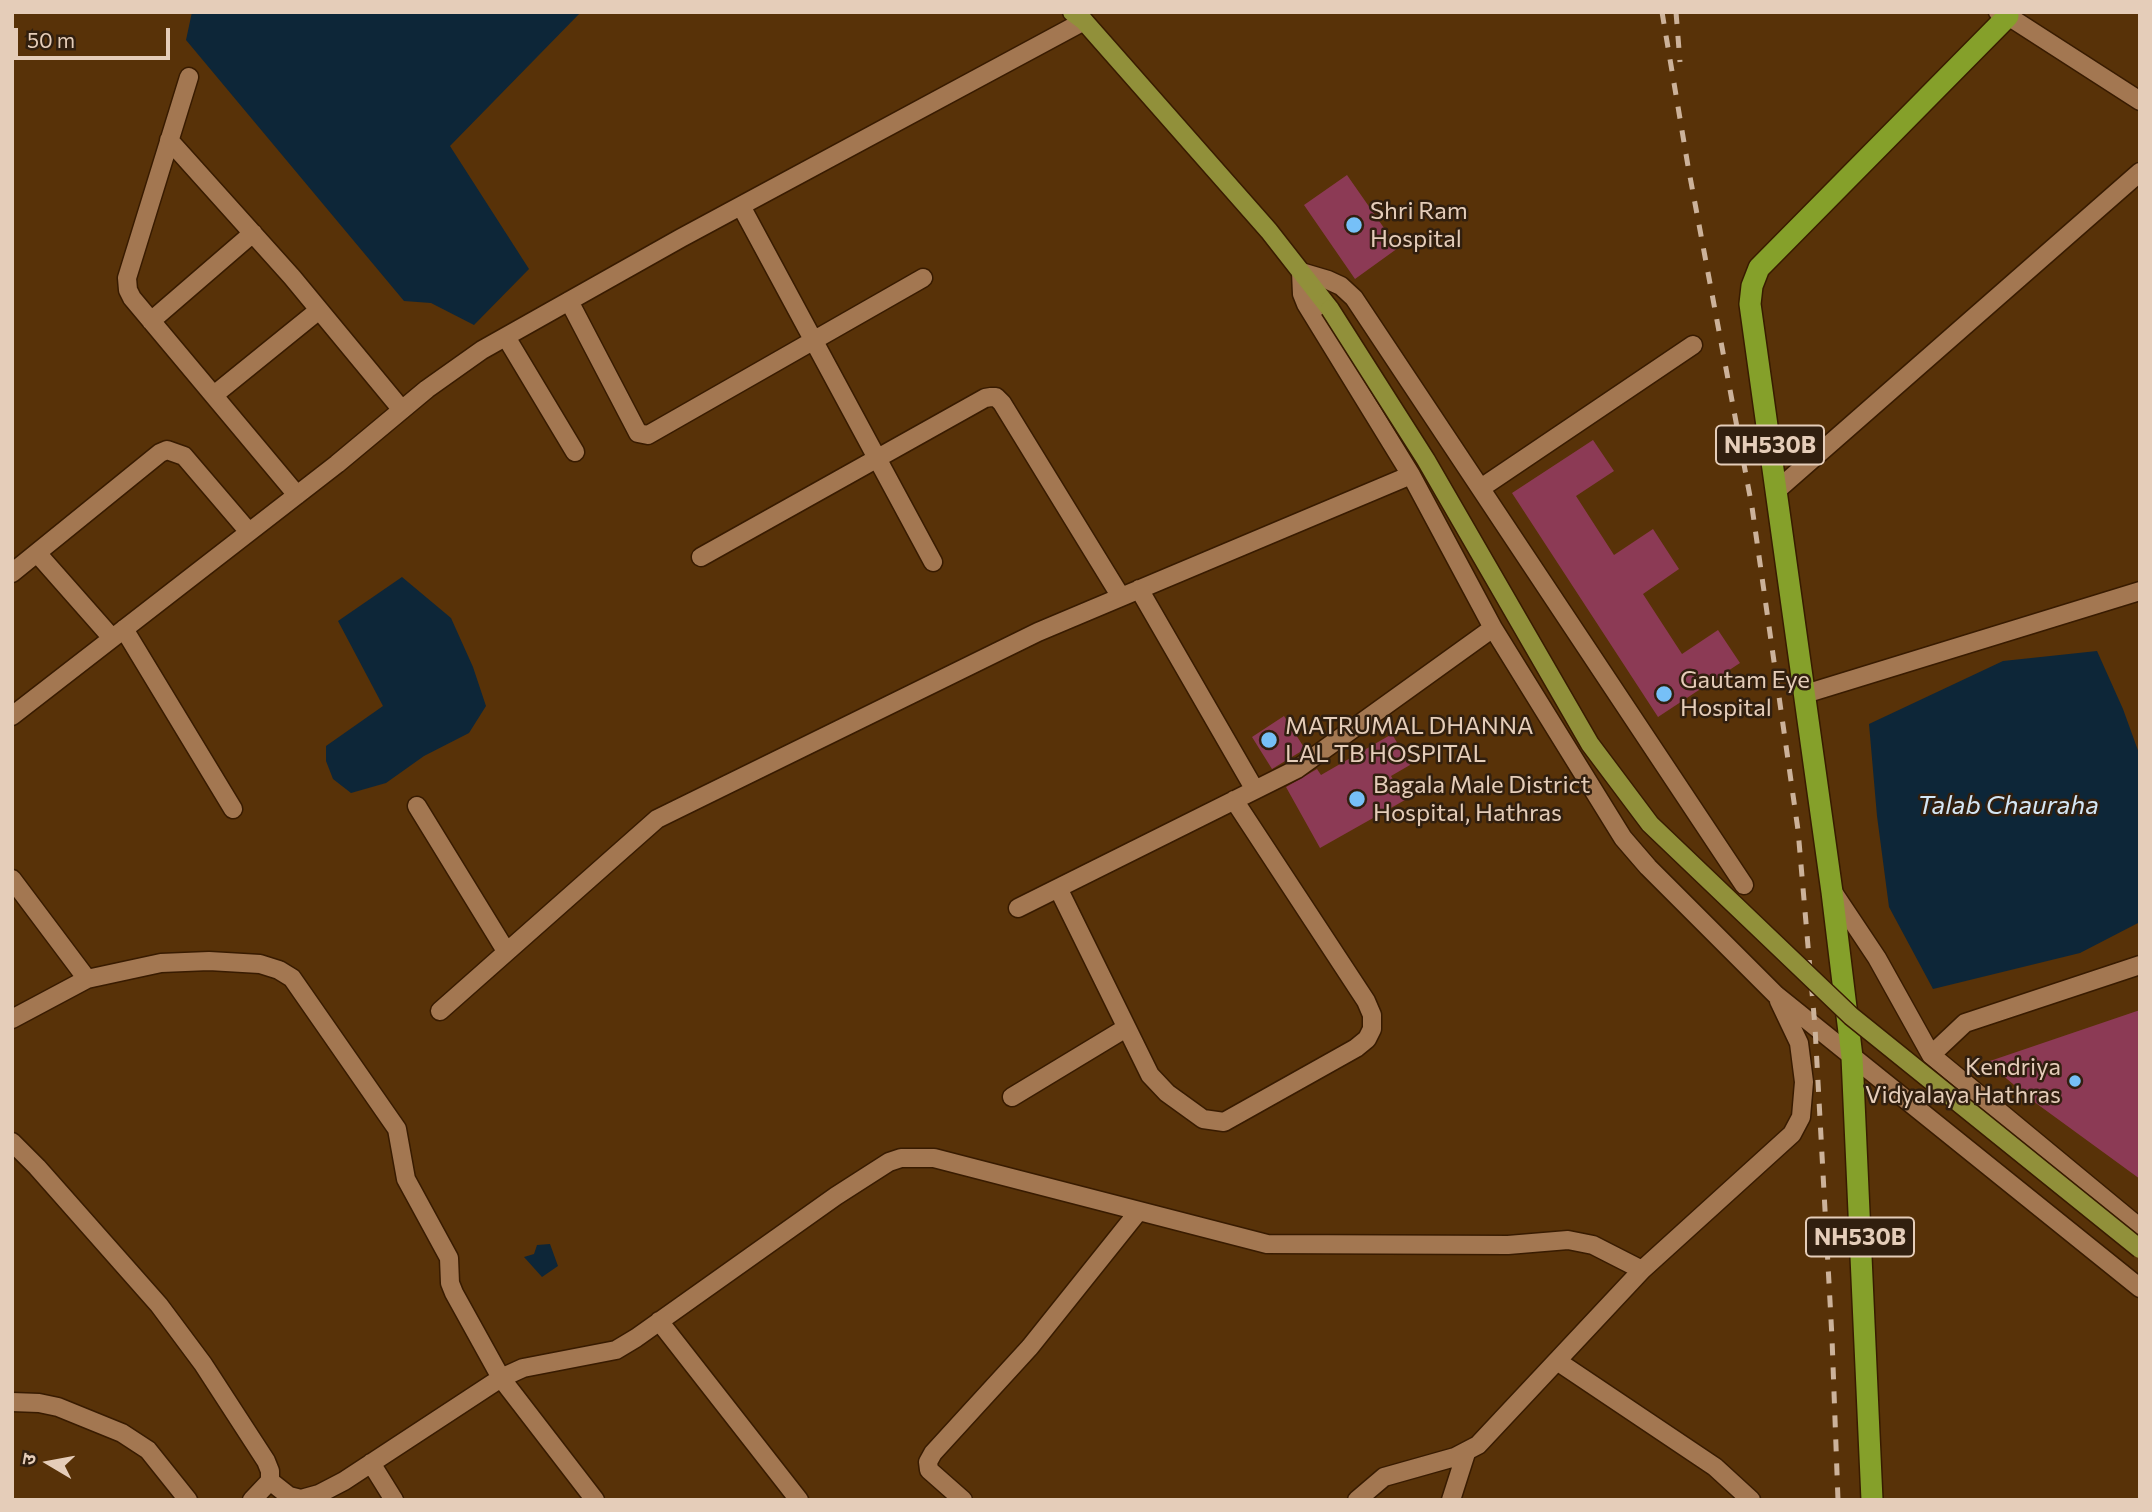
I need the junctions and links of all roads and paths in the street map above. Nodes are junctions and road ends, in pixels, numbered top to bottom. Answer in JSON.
{"nodes":[{"id":1,"x":2006,"y":13,"type":"edge"},
{"id":2,"x":1078,"y":16,"type":"edge"},
{"id":3,"x":189,"y":77,"type":"dead end"},
{"id":4,"x":2140,"y":101,"type":"edge"},
{"id":5,"x":169,"y":140,"type":"junction"},
{"id":6,"x":2140,"y":172,"type":"edge"},
{"id":7,"x":741,"y":206,"type":"junction"},
{"id":8,"x":253,"y":233,"type":"junction"},
{"id":9,"x":1301,"y":272,"type":"junction"},
{"id":10,"x":923,"y":278,"type":"dead end"},
{"id":11,"x":569,"y":301,"type":"junction"},
{"id":12,"x":320,"y":310,"type":"junction"},
{"id":13,"x":151,"y":321,"type":"junction"},
{"id":14,"x":506,"y":337,"type":"junction"},
{"id":15,"x":813,"y":340,"type":"junction"},
{"id":16,"x":1693,"y":345,"type":"dead end"},
{"id":17,"x":214,"y":396,"type":"junction"},
{"id":18,"x":401,"y":410,"type":"junction"},
{"id":19,"x":575,"y":452,"type":"dead end"},
{"id":20,"x":878,"y":460,"type":"junction"},
{"id":21,"x":1411,"y":475,"type":"junction"},
{"id":22,"x":1481,"y":488,"type":"junction"},
{"id":23,"x":1776,"y":491,"type":"junction"},
{"id":24,"x":297,"y":495,"type":"junction"},
{"id":25,"x":249,"y":532,"type":"junction"},
{"id":26,"x":37,"y":553,"type":"junction"},
{"id":27,"x":701,"y":557,"type":"dead end"},
{"id":28,"x":933,"y":562,"type":"dead end"},
{"id":29,"x":12,"y":573,"type":"edge"},
{"id":30,"x":1139,"y":589,"type":"junction"},
{"id":31,"x":2140,"y":591,"type":"edge"},
{"id":32,"x":1121,"y":597,"type":"junction"},
{"id":33,"x":1493,"y":628,"type":"junction"},
{"id":34,"x":118,"y":633,"type":"junction"},
{"id":35,"x":1805,"y":694,"type":"junction"},
{"id":36,"x":12,"y":716,"type":"edge"},
{"id":37,"x":1255,"y":790,"type":"junction"},
{"id":38,"x":1234,"y":800,"type":"junction"},
{"id":39,"x":417,"y":806,"type":"dead end"},
{"id":40,"x":233,"y":809,"type":"dead end"},
{"id":41,"x":12,"y":879,"type":"edge"},
{"id":42,"x":1744,"y":884,"type":"dead end"},
{"id":43,"x":1058,"y":888,"type":"junction"},
{"id":44,"x":1832,"y":892,"type":"junction"},
{"id":45,"x":1018,"y":908,"type":"dead end"},
{"id":46,"x":506,"y":951,"type":"junction"},
{"id":47,"x":2140,"y":965,"type":"edge"},
{"id":48,"x":87,"y":979,"type":"junction"},
{"id":49,"x":1776,"y":995,"type":"junction"},
{"id":50,"x":440,"y":1011,"type":"dead end"},
{"id":51,"x":12,"y":1019,"type":"edge"},
{"id":52,"x":1126,"y":1028,"type":"junction"},
{"id":53,"x":1931,"y":1055,"type":"junction"},
{"id":54,"x":1852,"y":1057,"type":"junction"},
{"id":55,"x":1012,"y":1097,"type":"dead end"},
{"id":56,"x":12,"y":1142,"type":"edge"},
{"id":57,"x":1138,"y":1212,"type":"junction"},
{"id":58,"x":2140,"y":1228,"type":"edge"},
{"id":59,"x":2140,"y":1249,"type":"edge"},
{"id":60,"x":1642,"y":1270,"type":"junction"},
{"id":61,"x":2140,"y":1289,"type":"edge"},
{"id":62,"x":659,"y":1321,"type":"junction"},
{"id":63,"x":1557,"y":1361,"type":"junction"},
{"id":64,"x":500,"y":1378,"type":"junction"},
{"id":65,"x":12,"y":1402,"type":"edge"},
{"id":66,"x":1466,"y":1453,"type":"junction"},
{"id":67,"x":371,"y":1463,"type":"junction"},
{"id":68,"x":270,"y":1481,"type":"junction"},
{"id":69,"x":587,"y":1497,"type":"edge"},
{"id":70,"x":188,"y":1500,"type":"edge"},
{"id":71,"x":252,"y":1500,"type":"edge"},
{"id":72,"x":394,"y":1500,"type":"edge"},
{"id":73,"x":799,"y":1500,"type":"edge"},
{"id":74,"x":963,"y":1500,"type":"edge"},
{"id":75,"x":1357,"y":1500,"type":"edge"},
{"id":76,"x":1451,"y":1500,"type":"edge"},
{"id":77,"x":1751,"y":1500,"type":"edge"},
{"id":78,"x":1872,"y":1500,"type":"edge"}],
"edges":[{"from":1,"to":4,"type":"street"},
{"from":1,"to":23,"type":"highway","number":"NH530B"},
{"from":2,"to":7,"type":"street"},
{"from":2,"to":9,"type":"main road"},
{"from":3,"to":5,"type":"street"},
{"from":5,"to":8,"type":"street"},
{"from":5,"to":13,"type":"street"},
{"from":6,"to":23,"type":"street"},
{"from":7,"to":11,"type":"street"},
{"from":7,"to":15,"type":"street"},
{"from":8,"to":12,"type":"street"},
{"from":8,"to":13,"type":"street"},
{"from":9,"to":21,"type":"street"},
{"from":9,"to":22,"type":"street"},
{"from":9,"to":59,"type":"main road","bridge":true},
{"from":10,"to":15,"type":"street"},
{"from":11,"to":14,"type":"street"},
{"from":11,"to":15,"type":"street"},
{"from":12,"to":17,"type":"street"},
{"from":12,"to":18,"type":"street"},
{"from":13,"to":17,"type":"street"},
{"from":14,"to":18,"type":"street"},
{"from":14,"to":19,"type":"street"},
{"from":15,"to":20,"type":"street"},
{"from":16,"to":22,"type":"street"},
{"from":17,"to":24,"type":"street"},
{"from":18,"to":24,"type":"street"},
{"from":20,"to":27,"type":"street"},
{"from":20,"to":28,"type":"street"},
{"from":20,"to":32,"type":"street"},
{"from":21,"to":30,"type":"street"},
{"from":21,"to":33,"type":"street"},
{"from":22,"to":42,"type":"street"},
{"from":23,"to":35,"type":"highway","number":"NH530B"},
{"from":24,"to":25,"type":"street"},
{"from":25,"to":26,"type":"street"},
{"from":25,"to":34,"type":"street"},
{"from":26,"to":29,"type":"street"},
{"from":26,"to":34,"type":"street"},
{"from":30,"to":32,"type":"street"},
{"from":30,"to":37,"type":"street"},
{"from":31,"to":35,"type":"street"},
{"from":32,"to":46,"type":"street"},
{"from":33,"to":37,"type":"street"},
{"from":33,"to":49,"type":"street"},
{"from":34,"to":36,"type":"street"},
{"from":34,"to":40,"type":"street"},
{"from":35,"to":44,"type":"highway","number":"NH530B"},
{"from":37,"to":38,"type":"street"},
{"from":38,"to":43,"type":"street"},
{"from":38,"to":52,"type":"street"},
{"from":39,"to":46,"type":"street"},
{"from":41,"to":48,"type":"street"},
{"from":43,"to":45,"type":"street"},
{"from":43,"to":52,"type":"street"},
{"from":44,"to":53,"type":"street"},
{"from":44,"to":54,"type":"highway","number":"NH530B"},
{"from":46,"to":50,"type":"street"},
{"from":47,"to":53,"type":"street"},
{"from":48,"to":51,"type":"street"},
{"from":48,"to":64,"type":"street"},
{"from":49,"to":54,"type":"street"},
{"from":49,"to":60,"type":"street"},
{"from":52,"to":55,"type":"street"},
{"from":53,"to":58,"type":"street"},
{"from":54,"to":61,"type":"street"},
{"from":54,"to":78,"type":"highway","number":"NH530B"},
{"from":56,"to":68,"type":"street"},
{"from":57,"to":60,"type":"street"},
{"from":57,"to":62,"type":"street"},
{"from":57,"to":74,"type":"street"},
{"from":60,"to":63,"type":"street"},
{"from":62,"to":64,"type":"street"},
{"from":62,"to":73,"type":"street"},
{"from":63,"to":66,"type":"street"},
{"from":63,"to":77,"type":"street"},
{"from":64,"to":67,"type":"street"},
{"from":64,"to":69,"type":"street"},
{"from":65,"to":70,"type":"street"},
{"from":66,"to":75,"type":"street"},
{"from":66,"to":76,"type":"street"},
{"from":67,"to":68,"type":"street"},
{"from":67,"to":72,"type":"street"},
{"from":68,"to":71,"type":"street"}]}
